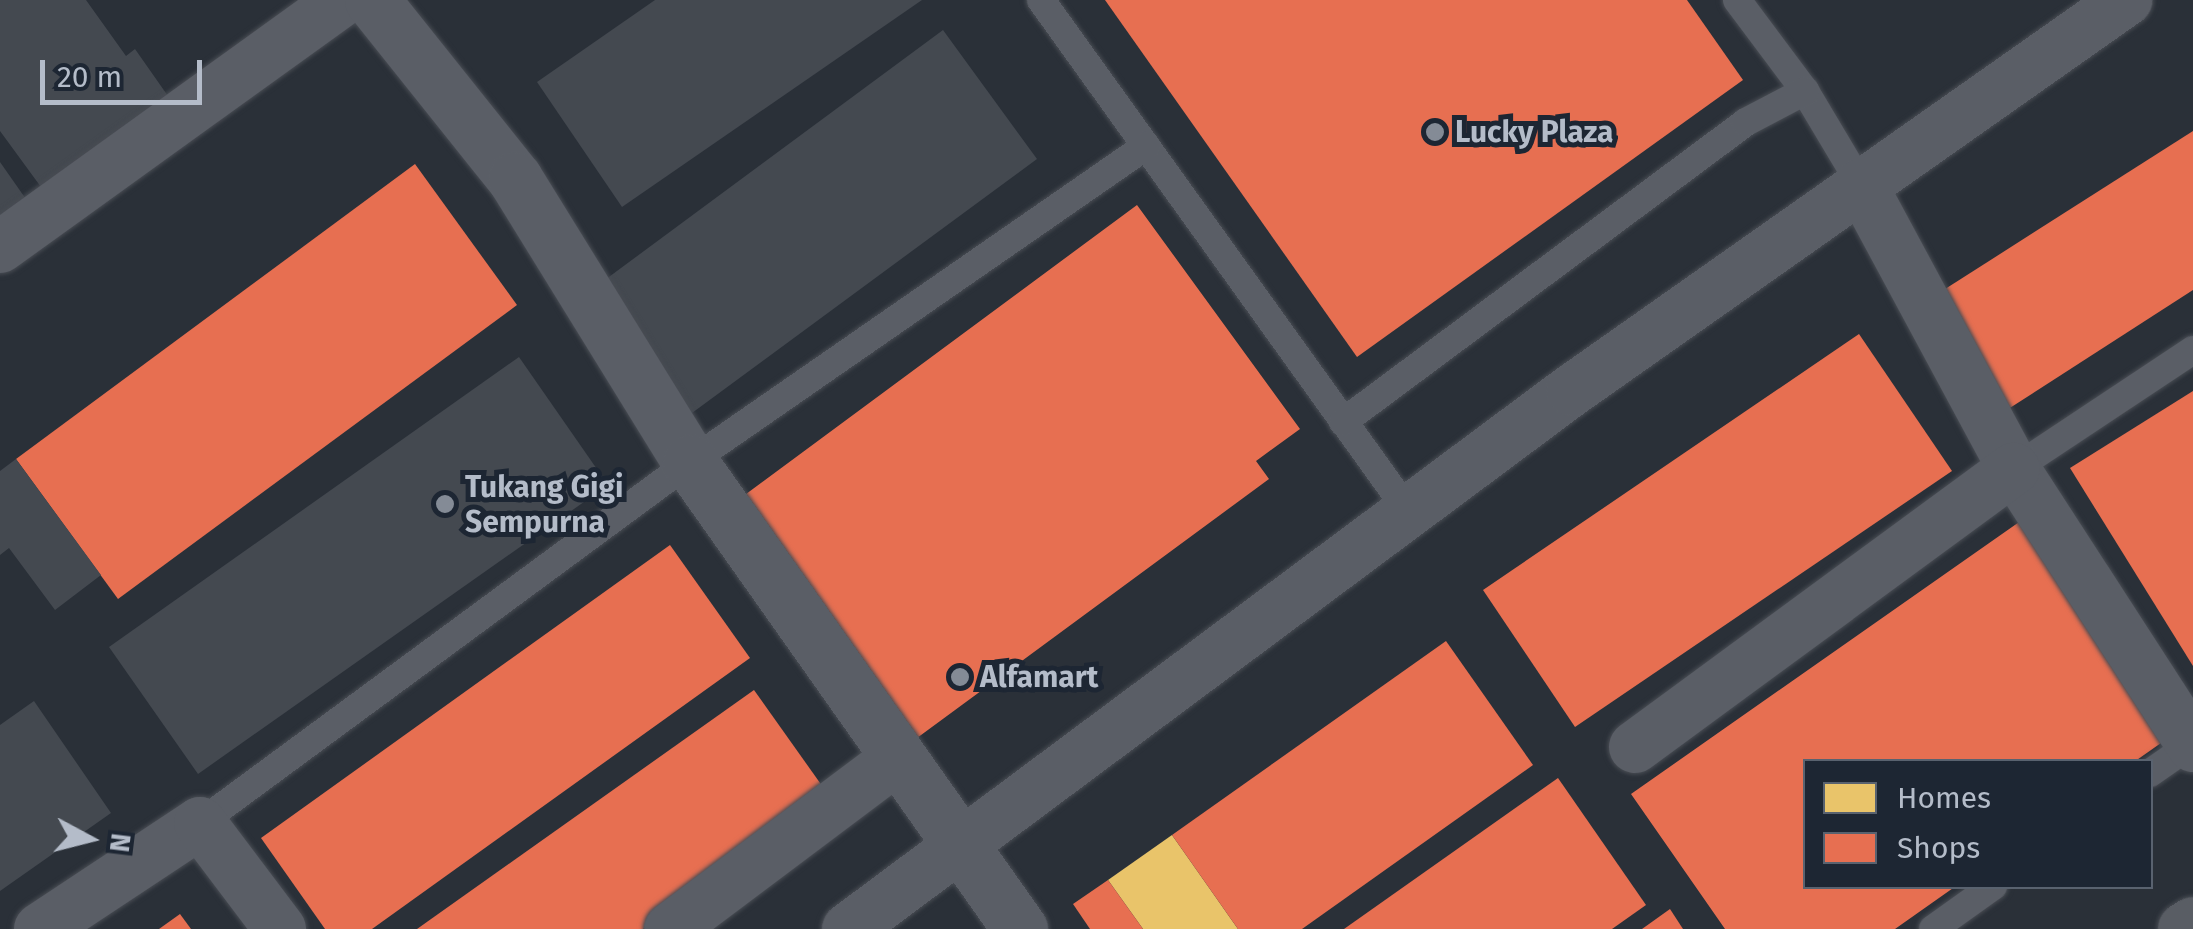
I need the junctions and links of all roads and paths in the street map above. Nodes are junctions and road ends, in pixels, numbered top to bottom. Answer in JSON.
{"nodes":[{"id":1,"x":343,"y":0,"type":"edge"},
{"id":2,"x":372,"y":0,"type":"edge"},
{"id":3,"x":1041,"y":0,"type":"edge"},
{"id":4,"x":1737,"y":0,"type":"edge"},
{"id":5,"x":2126,"y":0,"type":"edge"},
{"id":6,"x":1805,"y":91,"type":"junction"},
{"id":7,"x":1146,"y":146,"type":"junction"},
{"id":8,"x":1861,"y":186,"type":"junction"},
{"id":9,"x":0,"y":246,"type":"edge"},
{"id":10,"x":2193,"y":350,"type":"edge"},
{"id":11,"x":1343,"y":422,"type":"junction"},
{"id":12,"x":690,"y":462,"type":"junction"},
{"id":13,"x":2014,"y":468,"type":"junction"},
{"id":14,"x":1408,"y":511,"type":"junction"},
{"id":15,"x":2193,"y":744,"type":"edge"},
{"id":16,"x":1635,"y":747,"type":"dead end"},
{"id":17,"x":898,"y":758,"type":"junction"},
{"id":18,"x":2153,"y":771,"type":"edge"},
{"id":19,"x":200,"y":824,"type":"junction"},
{"id":20,"x":959,"y":846,"type":"junction"},
{"id":21,"x":1989,"y":889,"type":"edge"},
{"id":22,"x":2193,"y":924,"type":"edge"},
{"id":23,"x":40,"y":929,"type":"edge"},
{"id":24,"x":280,"y":929,"type":"edge"},
{"id":25,"x":670,"y":929,"type":"edge"},
{"id":26,"x":848,"y":929,"type":"edge"},
{"id":27,"x":1020,"y":929,"type":"edge"},
{"id":28,"x":1934,"y":929,"type":"edge"},
{"id":29,"x":2185,"y":929,"type":"edge"}],
"edges":[{"from":1,"to":9,"type":"street"},
{"from":2,"to":12,"type":"street"},
{"from":3,"to":7,"type":"lane"},
{"from":4,"to":6,"type":"lane"},
{"from":5,"to":8,"type":"street"},
{"from":6,"to":8,"type":"lane"},
{"from":6,"to":11,"type":"lane"},
{"from":7,"to":11,"type":"lane"},
{"from":7,"to":12,"type":"lane"},
{"from":8,"to":13,"type":"street"},
{"from":8,"to":14,"type":"street"},
{"from":10,"to":13,"type":"lane"},
{"from":11,"to":14,"type":"lane"},
{"from":12,"to":17,"type":"street"},
{"from":12,"to":19,"type":"lane"},
{"from":13,"to":15,"type":"street"},
{"from":13,"to":16,"type":"street"},
{"from":14,"to":20,"type":"street"},
{"from":15,"to":18,"type":"lane"},
{"from":17,"to":20,"type":"street"},
{"from":17,"to":25,"type":"street"},
{"from":19,"to":23,"type":"street"},
{"from":19,"to":24,"type":"street"},
{"from":20,"to":26,"type":"street"},
{"from":20,"to":27,"type":"street"},
{"from":21,"to":28,"type":"lane"},
{"from":22,"to":29,"type":"main road"}]}
